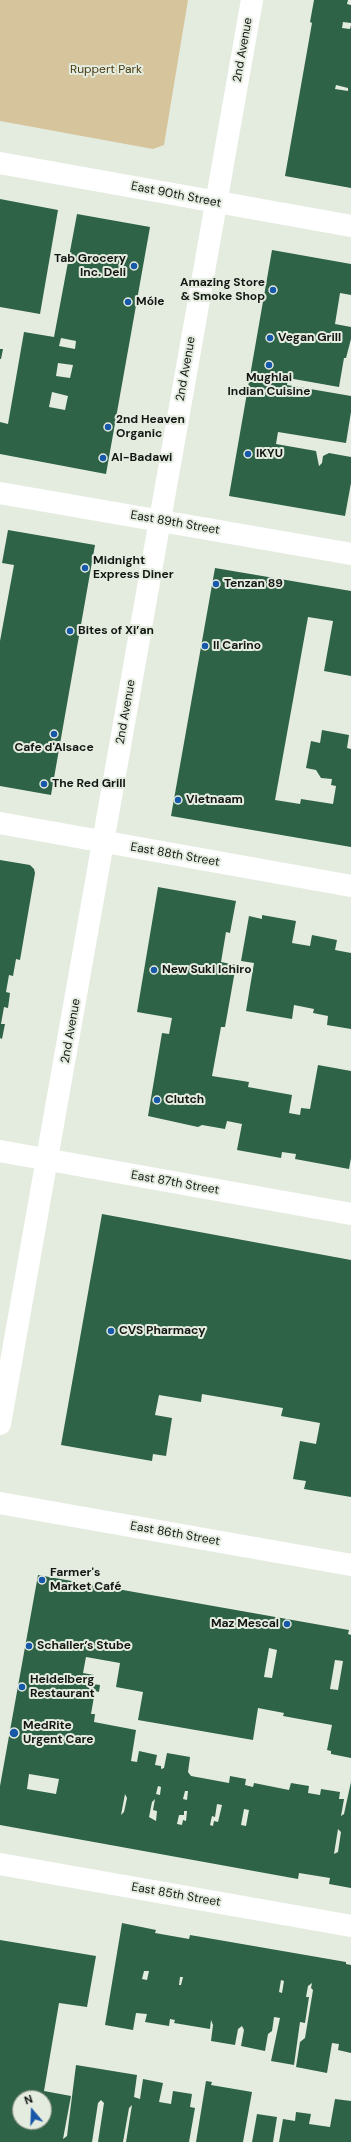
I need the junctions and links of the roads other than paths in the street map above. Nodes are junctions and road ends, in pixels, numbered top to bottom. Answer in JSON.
{"nodes":[{"id":1,"x":252,"y":0,"type":"edge"},
{"id":2,"x":0,"y":163,"type":"edge"},
{"id":3,"x":215,"y":202,"type":"junction"},
{"id":4,"x":351,"y":226,"type":"edge"},
{"id":5,"x":0,"y":492,"type":"edge"},
{"id":6,"x":159,"y":520,"type":"junction"},
{"id":7,"x":351,"y":554,"type":"edge"},
{"id":8,"x":0,"y":823,"type":"edge"},
{"id":9,"x":104,"y":842,"type":"junction"},
{"id":10,"x":351,"y":886,"type":"edge"},
{"id":11,"x":0,"y":1151,"type":"edge"},
{"id":12,"x":48,"y":1160,"type":"junction"},
{"id":13,"x":351,"y":1214,"type":"edge"},
{"id":14,"x":0,"y":1424,"type":"edge"},
{"id":15,"x":0,"y":1503,"type":"edge"},
{"id":16,"x":351,"y":1565,"type":"edge"},
{"id":17,"x":0,"y":1864,"type":"edge"},
{"id":18,"x":351,"y":1926,"type":"edge"}],
"edges":[{"from":1,"to":3,"type":"street","name":"2nd Avenue"},
{"from":2,"to":3,"type":"street","name":"East 90th Street"},
{"from":3,"to":4,"type":"street","name":"East 90th Street"},
{"from":3,"to":6,"type":"street","name":"2nd Avenue"},
{"from":5,"to":6,"type":"street","name":"East 89th Street"},
{"from":6,"to":7,"type":"street","name":"East 89th Street"},
{"from":6,"to":9,"type":"street","name":"2nd Avenue"},
{"from":8,"to":9,"type":"street","name":"East 88th Street"},
{"from":9,"to":10,"type":"street","name":"East 88th Street"},
{"from":9,"to":12,"type":"street","name":"2nd Avenue"},
{"from":11,"to":12,"type":"street","name":"East 87th Street"},
{"from":12,"to":13,"type":"street","name":"East 87th Street"},
{"from":12,"to":14,"type":"street","name":"2nd Avenue"},
{"from":15,"to":16,"type":"street","name":"East 86th Street"},
{"from":17,"to":18,"type":"street","name":"East 85th Street"}]}
